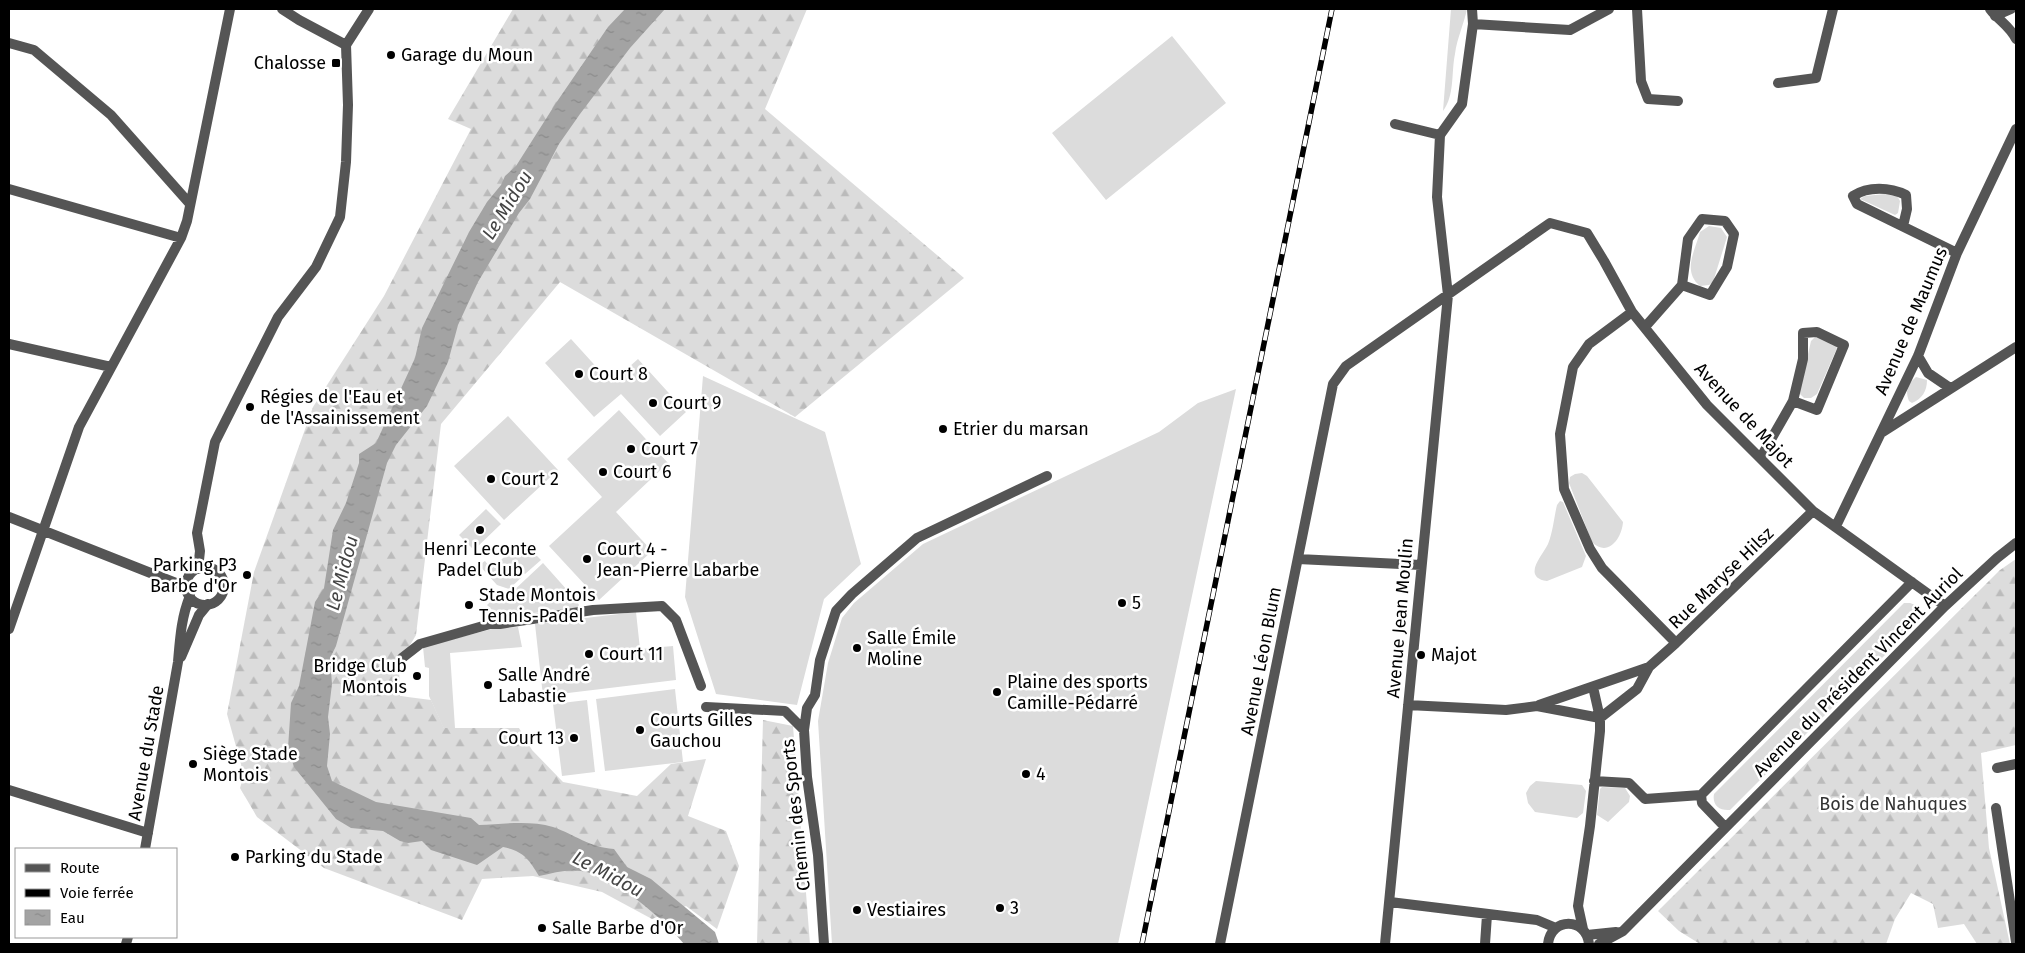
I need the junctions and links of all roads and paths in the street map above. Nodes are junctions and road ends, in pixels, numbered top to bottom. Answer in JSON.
{"nodes":[{"id":1,"x":230,"y":9,"type":"edge"},
{"id":2,"x":282,"y":9,"type":"edge"},
{"id":3,"x":369,"y":9,"type":"edge"},
{"id":4,"x":1472,"y":9,"type":"edge"},
{"id":5,"x":1609,"y":9,"type":"edge"},
{"id":6,"x":1637,"y":9,"type":"edge"},
{"id":7,"x":1832,"y":9,"type":"edge"},
{"id":8,"x":2011,"y":9,"type":"edge"},
{"id":9,"x":1992,"y":12,"type":"edge"},
{"id":10,"x":1473,"y":24,"type":"junction"},
{"id":11,"x":2016,"y":40,"type":"edge"},
{"id":12,"x":9,"y":43,"type":"edge"},
{"id":13,"x":346,"y":46,"type":"junction"},
{"id":14,"x":1778,"y":82,"type":"dead end"},
{"id":15,"x":1678,"y":101,"type":"dead end"},
{"id":16,"x":1396,"y":124,"type":"dead end"},
{"id":17,"x":2016,"y":129,"type":"edge"},
{"id":18,"x":1440,"y":134,"type":"junction"},
{"id":19,"x":9,"y":189,"type":"edge"},
{"id":20,"x":190,"y":204,"type":"junction"},
{"id":21,"x":1903,"y":226,"type":"junction"},
{"id":22,"x":181,"y":238,"type":"junction"},
{"id":23,"x":1957,"y":253,"type":"junction"},
{"id":24,"x":1682,"y":285,"type":"junction"},
{"id":25,"x":1448,"y":295,"type":"junction"},
{"id":26,"x":1632,"y":312,"type":"junction"},
{"id":27,"x":1645,"y":327,"type":"junction"},
{"id":28,"x":9,"y":344,"type":"edge"},
{"id":29,"x":2016,"y":346,"type":"edge"},
{"id":30,"x":1918,"y":356,"type":"junction"},
{"id":31,"x":111,"y":367,"type":"junction"},
{"id":32,"x":1950,"y":388,"type":"junction"},
{"id":33,"x":1793,"y":401,"type":"junction"},
{"id":34,"x":1880,"y":433,"type":"junction"},
{"id":35,"x":1761,"y":457,"type":"junction"},
{"id":36,"x":1047,"y":476,"type":"dead end"},
{"id":37,"x":1813,"y":511,"type":"junction"},
{"id":38,"x":9,"y":517,"type":"edge"},
{"id":39,"x":1836,"y":526,"type":"junction"},
{"id":40,"x":44,"y":529,"type":"junction"},
{"id":41,"x":2016,"y":543,"type":"edge"},
{"id":42,"x":1298,"y":559,"type":"junction"},
{"id":43,"x":1420,"y":564,"type":"junction"},
{"id":44,"x":198,"y":569,"type":"junction"},
{"id":45,"x":1912,"y":582,"type":"junction"},
{"id":46,"x":188,"y":592,"type":"junction"},
{"id":47,"x":208,"y":604,"type":"junction"},
{"id":48,"x":1945,"y":606,"type":"junction"},
{"id":49,"x":9,"y":629,"type":"edge"},
{"id":50,"x":1676,"y":643,"type":"junction"},
{"id":51,"x":402,"y":658,"type":"dead end"},
{"id":52,"x":178,"y":662,"type":"junction"},
{"id":53,"x":1649,"y":667,"type":"junction"},
{"id":54,"x":701,"y":686,"type":"dead end"},
{"id":55,"x":1593,"y":687,"type":"junction"},
{"id":56,"x":1408,"y":705,"type":"junction"},
{"id":57,"x":1537,"y":706,"type":"junction"},
{"id":58,"x":706,"y":707,"type":"dead end"},
{"id":59,"x":1600,"y":718,"type":"junction"},
{"id":60,"x":804,"y":730,"type":"junction"},
{"id":61,"x":2016,"y":764,"type":"edge"},
{"id":62,"x":1997,"y":768,"type":"dead end"},
{"id":63,"x":1594,"y":782,"type":"junction"},
{"id":64,"x":9,"y":790,"type":"edge"},
{"id":65,"x":1701,"y":795,"type":"junction"},
{"id":66,"x":1996,"y":808,"type":"dead end"},
{"id":67,"x":1725,"y":827,"type":"junction"},
{"id":68,"x":148,"y":833,"type":"junction"},
{"id":69,"x":145,"y":848,"type":"edge"},
{"id":70,"x":2013,"y":901,"type":"edge"},
{"id":71,"x":1390,"y":902,"type":"junction"},
{"id":72,"x":1578,"y":906,"type":"junction"},
{"id":73,"x":1487,"y":915,"type":"junction"},
{"id":74,"x":1537,"y":920,"type":"junction"},
{"id":75,"x":1566,"y":924,"type":"junction"},
{"id":76,"x":1556,"y":928,"type":"junction"},
{"id":77,"x":1623,"y":931,"type":"junction"},
{"id":78,"x":1586,"y":936,"type":"edge"},
{"id":79,"x":2016,"y":942,"type":"edge"},
{"id":80,"x":824,"y":944,"type":"edge"},
{"id":81,"x":1220,"y":944,"type":"edge"},
{"id":82,"x":1385,"y":944,"type":"edge"},
{"id":83,"x":1485,"y":944,"type":"edge"},
{"id":84,"x":1548,"y":944,"type":"edge"},
{"id":85,"x":1599,"y":944,"type":"edge"}],
"edges":[{"from":1,"to":20,"type":"street"},
{"from":2,"to":13,"type":"street"},
{"from":3,"to":13,"type":"street"},
{"from":4,"to":10,"type":"street"},
{"from":5,"to":10,"type":"street"},
{"from":6,"to":15,"type":"street"},
{"from":7,"to":14,"type":"street"},
{"from":8,"to":9,"type":"street"},
{"from":9,"to":11,"type":"street"},
{"from":10,"to":18,"type":"street"},
{"from":12,"to":20,"type":"street"},
{"from":13,"to":44,"type":"street"},
{"from":16,"to":18,"type":"street"},
{"from":17,"to":23,"type":"street","name":"Avenue de Maumus"},
{"from":18,"to":25,"type":"street","name":"Avenue Jean Moulin"},
{"from":19,"to":22,"type":"street"},
{"from":20,"to":22,"type":"street"},
{"from":21,"to":21,"type":"street"},
{"from":21,"to":23,"type":"street"},
{"from":22,"to":31,"type":"street"},
{"from":23,"to":30,"type":"street","name":"Avenue de Maumus"},
{"from":24,"to":24,"type":"street"},
{"from":24,"to":27,"type":"street"},
{"from":25,"to":26,"type":"street","name":"Avenue de Majot"},
{"from":25,"to":42,"type":"street","name":"Avenue Léon Blum"},
{"from":25,"to":43,"type":"street","name":"Avenue Jean Moulin"},
{"from":26,"to":27,"type":"street","name":"Avenue de Majot"},
{"from":26,"to":50,"type":"street"},
{"from":27,"to":35,"type":"street","name":"Avenue de Majot"},
{"from":28,"to":31,"type":"street"},
{"from":29,"to":32,"type":"street"},
{"from":30,"to":32,"type":"street"},
{"from":30,"to":34,"type":"street","name":"Avenue de Maumus"},
{"from":31,"to":40,"type":"street"},
{"from":32,"to":34,"type":"street"},
{"from":33,"to":33,"type":"street"},
{"from":33,"to":35,"type":"street"},
{"from":34,"to":39,"type":"street","name":"Avenue de Maumus"},
{"from":35,"to":37,"type":"street","name":"Avenue de Majot"},
{"from":36,"to":60,"type":"street","name":"Chemin des Sports"},
{"from":37,"to":39,"type":"street","name":"Avenue de Majot"},
{"from":37,"to":50,"type":"street","name":"Rue Maryse Hilsz"},
{"from":38,"to":40,"type":"street"},
{"from":39,"to":45,"type":"street","name":"Avenue de Majot"},
{"from":40,"to":46,"type":"street"},
{"from":40,"to":49,"type":"street"},
{"from":41,"to":48,"type":"street","name":"Avenue du Président Vincent Auriol"},
{"from":42,"to":43,"type":"street"},
{"from":42,"to":81,"type":"street","name":"Avenue Léon Blum"},
{"from":43,"to":56,"type":"street","name":"Avenue Jean Moulin"},
{"from":44,"to":46,"type":"street"},
{"from":44,"to":47,"type":"street"},
{"from":45,"to":48,"type":"street","name":"Avenue de Majot"},
{"from":45,"to":65,"type":"street","name":"Avenue du Président Vincent Auriol"},
{"from":46,"to":47,"type":"street"},
{"from":46,"to":52,"type":"street","name":"Avenue du Stade"},
{"from":47,"to":52,"type":"street","name":"Avenue du Stade"},
{"from":48,"to":67,"type":"street","name":"Avenue du Président Vincent Auriol"},
{"from":50,"to":53,"type":"street","name":"Rue Maryse Hilsz"},
{"from":51,"to":54,"type":"street"},
{"from":52,"to":68,"type":"street","name":"Avenue du Stade"},
{"from":53,"to":55,"type":"street","name":"Rue Maryse Hilsz"},
{"from":53,"to":59,"type":"street","name":"Rue Maryse Hilsz"},
{"from":55,"to":57,"type":"street","name":"Rue Maryse Hilsz"},
{"from":55,"to":59,"type":"street"},
{"from":56,"to":57,"type":"street","name":"Rue Maryse Hilsz"},
{"from":56,"to":71,"type":"street","name":"Avenue Jean Moulin"},
{"from":57,"to":59,"type":"street","name":"Rue Maryse Hilsz"},
{"from":58,"to":60,"type":"street"},
{"from":59,"to":63,"type":"street"},
{"from":60,"to":80,"type":"street","name":"Chemin des Sports"},
{"from":61,"to":62,"type":"street"},
{"from":63,"to":65,"type":"street"},
{"from":63,"to":72,"type":"street"},
{"from":64,"to":68,"type":"street"},
{"from":65,"to":67,"type":"street"},
{"from":66,"to":70,"type":"street"},
{"from":67,"to":77,"type":"street","name":"Avenue du Président Vincent Auriol"},
{"from":68,"to":69,"type":"street","name":"Avenue du Stade"},
{"from":70,"to":79,"type":"street"},
{"from":71,"to":73,"type":"street"},
{"from":71,"to":82,"type":"street","name":"Avenue Jean Moulin"},
{"from":72,"to":75,"type":"street"},
{"from":72,"to":78,"type":"street"},
{"from":73,"to":74,"type":"street"},
{"from":73,"to":83,"type":"street"},
{"from":74,"to":76,"type":"street"},
{"from":74,"to":84,"type":"street"},
{"from":75,"to":76,"type":"street"},
{"from":75,"to":78,"type":"street"},
{"from":76,"to":84,"type":"street"},
{"from":77,"to":78,"type":"street"},
{"from":77,"to":85,"type":"street","name":"Avenue du Président Vincent Auriol"}]}
